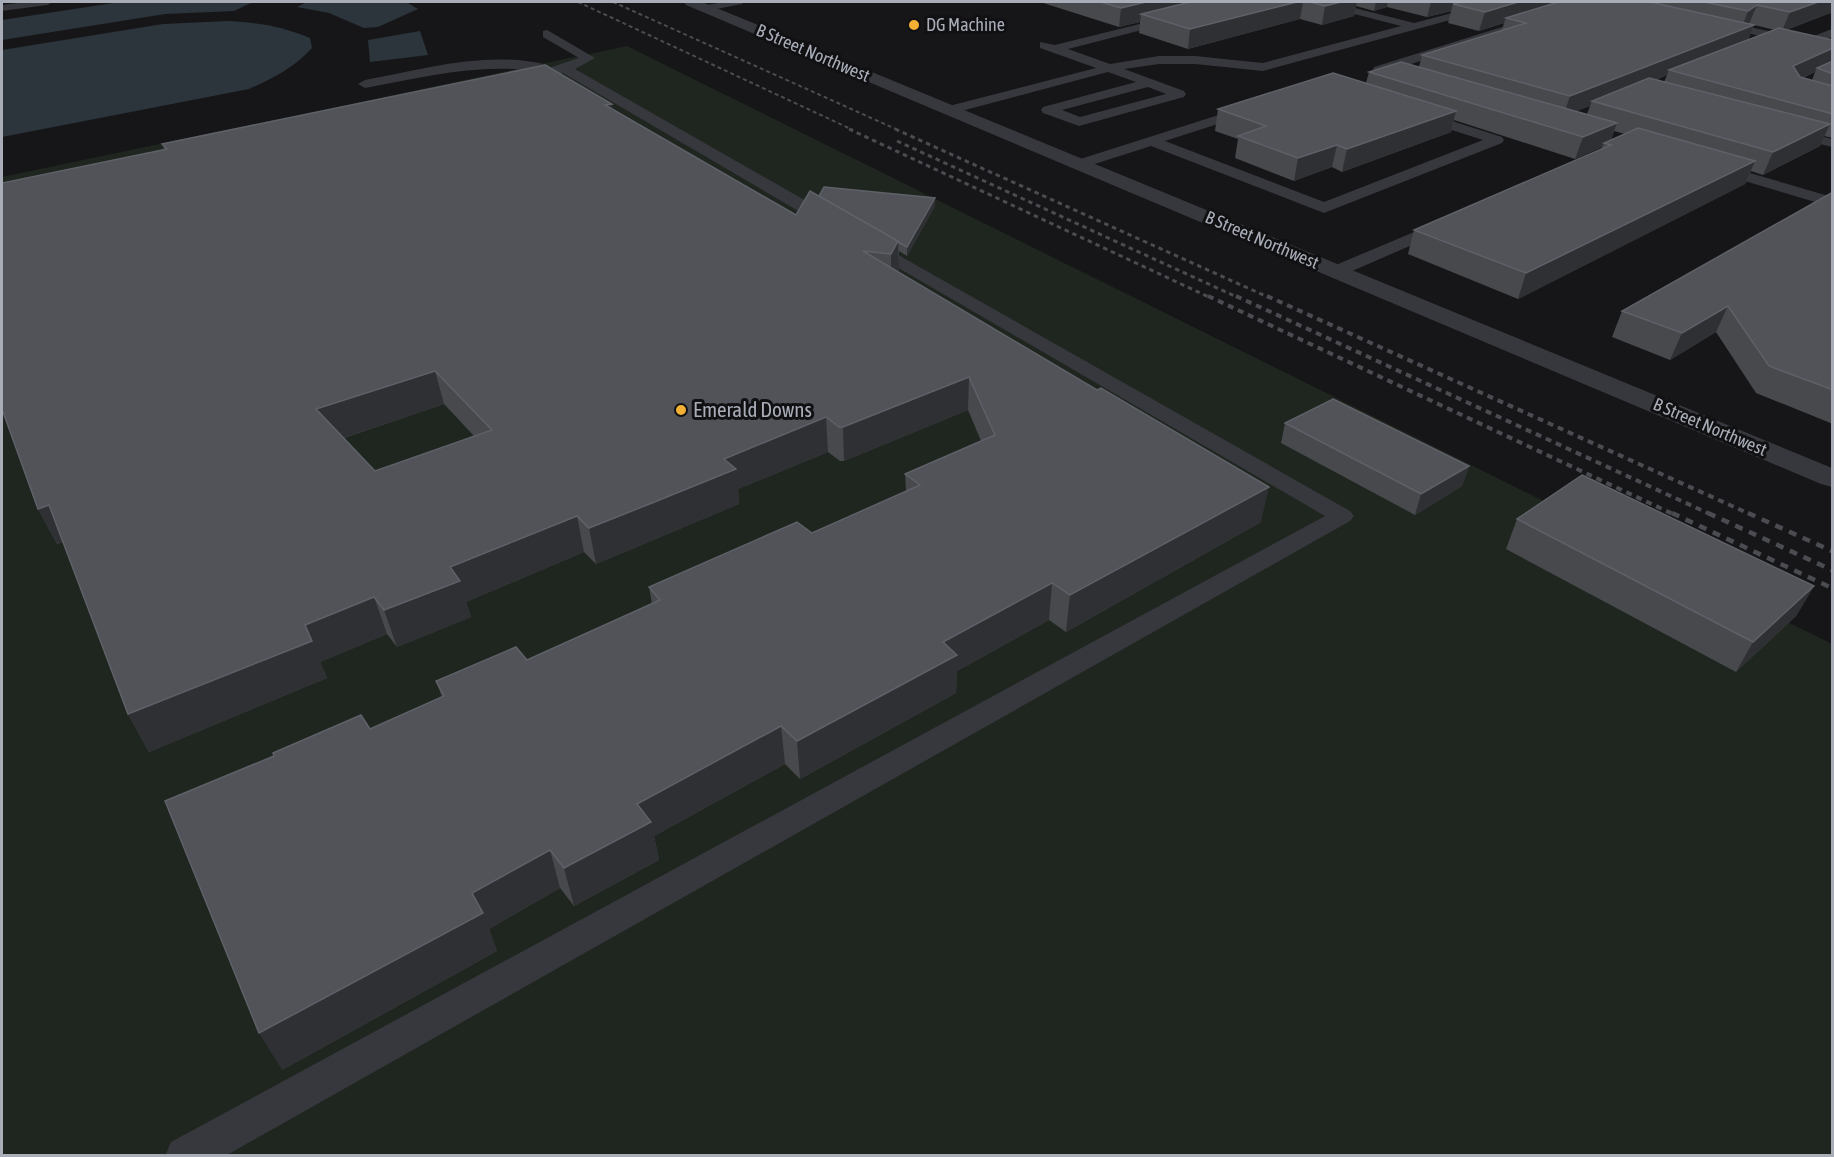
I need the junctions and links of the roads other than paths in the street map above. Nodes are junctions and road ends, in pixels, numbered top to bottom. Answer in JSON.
{"nodes":[{"id":1,"x":47,"y":2,"type":"edge"},
{"id":2,"x":738,"y":2,"type":"edge"},
{"id":3,"x":1239,"y":2,"type":"edge"},
{"id":4,"x":1320,"y":2,"type":"edge"},
{"id":5,"x":1505,"y":2,"type":"edge"},
{"id":6,"x":698,"y":5,"type":"edge"},
{"id":7,"x":2,"y":8,"type":"edge"},
{"id":8,"x":1545,"y":16,"type":"edge"},
{"id":9,"x":1415,"y":27,"type":"junction"},
{"id":10,"x":1833,"y":33,"type":"edge"},
{"id":11,"x":547,"y":34,"type":"dead end"},
{"id":12,"x":1756,"y":46,"type":"edge"},
{"id":13,"x":1109,"y":68,"type":"junction"},
{"id":14,"x":560,"y":70,"type":"junction"},
{"id":15,"x":1401,"y":76,"type":"edge"},
{"id":16,"x":1148,"y":82,"type":"junction"},
{"id":17,"x":365,"y":84,"type":"dead end"},
{"id":18,"x":475,"y":87,"type":"edge"},
{"id":19,"x":1260,"y":106,"type":"edge"},
{"id":20,"x":1400,"y":109,"type":"edge"},
{"id":21,"x":950,"y":110,"type":"junction"},
{"id":22,"x":1776,"y":129,"type":"edge"},
{"id":23,"x":1152,"y":141,"type":"junction"},
{"id":24,"x":1833,"y":144,"type":"edge"},
{"id":25,"x":1079,"y":164,"type":"junction"},
{"id":26,"x":1708,"y":166,"type":"edge"},
{"id":27,"x":1833,"y":202,"type":"edge"},
{"id":28,"x":1455,"y":219,"type":"edge"},
{"id":29,"x":1337,"y":272,"type":"junction"},
{"id":30,"x":1833,"y":478,"type":"edge"},
{"id":31,"x":185,"y":1155,"type":"edge"}],
"edges":[{"from":1,"to":7,"type":"lane"},
{"from":2,"to":6,"type":"lane"},
{"from":3,"to":13,"type":"lane"},
{"from":4,"to":9,"type":"lane"},
{"from":5,"to":9,"type":"lane"},
{"from":6,"to":21,"type":"street","name":"B Street Northwest"},
{"from":8,"to":15,"type":"lane"},
{"from":9,"to":13,"type":"lane"},
{"from":10,"to":12,"type":"lane"},
{"from":11,"to":14,"type":"lane"},
{"from":13,"to":16,"type":"lane"},
{"from":13,"to":21,"type":"lane"},
{"from":14,"to":17,"type":"lane"},
{"from":14,"to":18,"type":"lane"},
{"from":14,"to":31,"type":"lane"},
{"from":16,"to":16,"type":"lane"},
{"from":19,"to":23,"type":"lane"},
{"from":20,"to":23,"type":"lane"},
{"from":21,"to":25,"type":"street","name":"B Street Northwest"},
{"from":22,"to":24,"type":"lane"},
{"from":23,"to":25,"type":"lane"},
{"from":25,"to":29,"type":"street","name":"B Street Northwest"},
{"from":26,"to":27,"type":"lane"},
{"from":28,"to":29,"type":"lane"},
{"from":29,"to":30,"type":"street","name":"B Street Northwest"}]}
